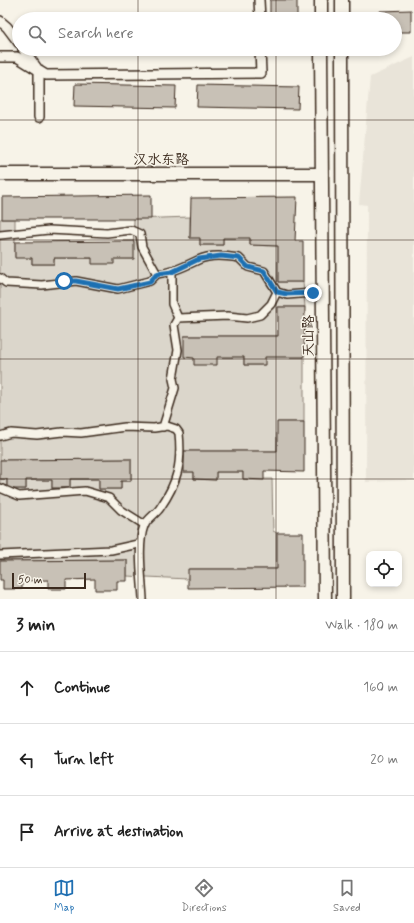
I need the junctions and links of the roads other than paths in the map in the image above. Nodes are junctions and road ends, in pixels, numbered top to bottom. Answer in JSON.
{"nodes":[{"id":1,"x":259,"y":0,"type":"edge"},
{"id":2,"x":321,"y":0,"type":"edge"},
{"id":3,"x":342,"y":0,"type":"edge"},
{"id":4,"x":260,"y":12,"type":"edge"},
{"id":5,"x":321,"y":12,"type":"edge"},
{"id":6,"x":342,"y":12,"type":"edge"},
{"id":7,"x":0,"y":21,"type":"edge"},
{"id":8,"x":12,"y":33,"type":"edge"},
{"id":9,"x":28,"y":56,"type":"edge"},
{"id":10,"x":260,"y":56,"type":"edge"},
{"id":11,"x":321,"y":56,"type":"edge"},
{"id":12,"x":342,"y":56,"type":"edge"},
{"id":13,"x":0,"y":57,"type":"edge"},
{"id":14,"x":39,"y":70,"type":"junction"},
{"id":15,"x":39,"y":117,"type":"dead end"},
{"id":16,"x":0,"y":174,"type":"edge"},
{"id":17,"x":322,"y":174,"type":"junction"},
{"id":18,"x":0,"y":235,"type":"edge"},
{"id":19,"x":172,"y":272,"type":"junction"},
{"id":20,"x":157,"y":274,"type":"junction"},
{"id":21,"x":0,"y":278,"type":"edge"},
{"id":22,"x":277,"y":292,"type":"junction"},
{"id":23,"x":313,"y":293,"type":"dead end"},
{"id":24,"x":178,"y":318,"type":"junction"},
{"id":25,"x":163,"y":427,"type":"junction"},
{"id":26,"x":0,"y":436,"type":"edge"},
{"id":27,"x":0,"y":488,"type":"edge"},
{"id":28,"x":144,"y":524,"type":"junction"},
{"id":29,"x":138,"y":544,"type":"dead end"},
{"id":30,"x":0,"y":555,"type":"edge"},
{"id":31,"x":143,"y":599,"type":"edge"},
{"id":32,"x":325,"y":599,"type":"edge"},
{"id":33,"x":343,"y":599,"type":"edge"}],
"edges":[{"from":1,"to":4,"type":"street"},
{"from":2,"to":5,"type":"street"},
{"from":3,"to":6,"type":"street"},
{"from":7,"to":8,"type":"street"},
{"from":9,"to":14,"type":"street"},
{"from":10,"to":14,"type":"street"},
{"from":11,"to":17,"type":"street","name":"天山路"},
{"from":12,"to":33,"type":"street"},
{"from":13,"to":14,"type":"street"},
{"from":14,"to":15,"type":"street"},
{"from":16,"to":17,"type":"street","name":"汉水东路"},
{"from":17,"to":32,"type":"street","name":"天山路"},
{"from":18,"to":20,"type":"street"},
{"from":19,"to":20,"type":"street"},
{"from":19,"to":22,"type":"street"},
{"from":19,"to":24,"type":"street"},
{"from":20,"to":21,"type":"street"},
{"from":22,"to":23,"type":"street"},
{"from":22,"to":24,"type":"street"},
{"from":24,"to":25,"type":"street"},
{"from":25,"to":26,"type":"street"},
{"from":25,"to":28,"type":"street"},
{"from":27,"to":28,"type":"street"},
{"from":28,"to":31,"type":"street"},
{"from":29,"to":30,"type":"street"}]}
